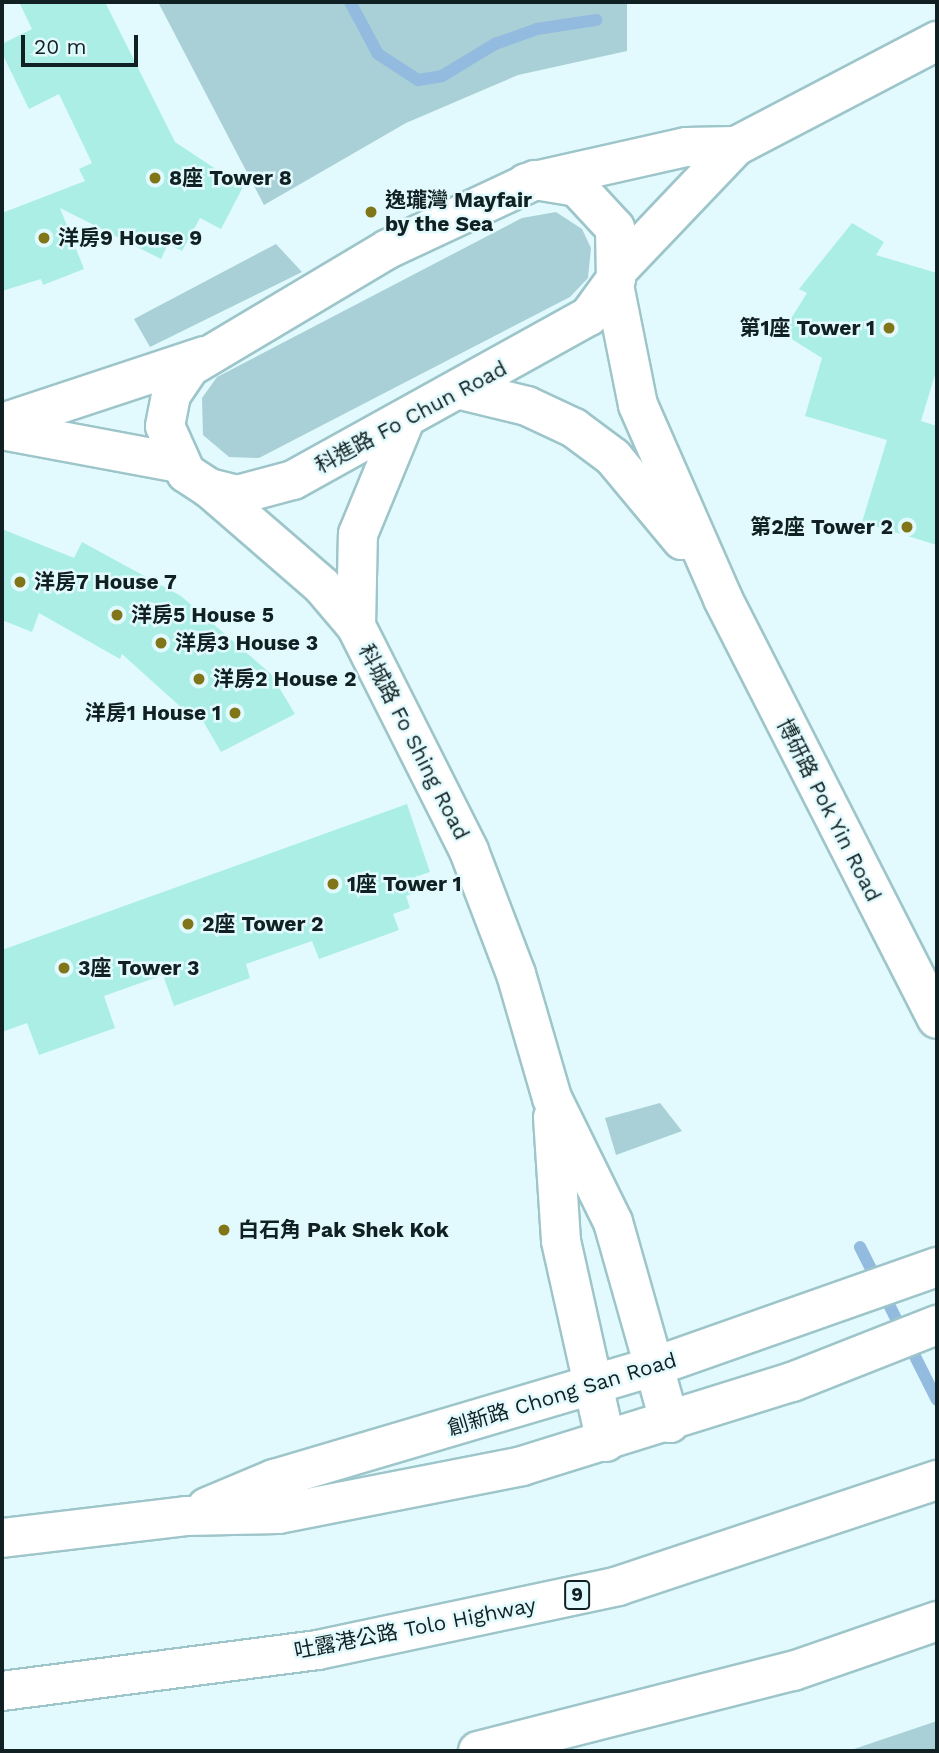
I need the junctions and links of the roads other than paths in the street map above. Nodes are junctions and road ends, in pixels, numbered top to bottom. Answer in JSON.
{"nodes":[{"id":1,"x":937,"y":41,"type":"edge"},
{"id":2,"x":736,"y":146,"type":"junction"},
{"id":3,"x":511,"y":187,"type":"junction"},
{"id":4,"x":616,"y":277,"type":"junction"},
{"id":5,"x":204,"y":356,"type":"junction"},
{"id":6,"x":461,"y":390,"type":"junction"},
{"id":7,"x":405,"y":420,"type":"junction"},
{"id":8,"x":2,"y":423,"type":"edge"},
{"id":9,"x":2,"y":430,"type":"edge"},
{"id":10,"x":178,"y":463,"type":"junction"},
{"id":11,"x":209,"y":488,"type":"junction"},
{"id":12,"x":723,"y":599,"type":"junction"},
{"id":13,"x":356,"y":625,"type":"junction"},
{"id":14,"x":937,"y":1019,"type":"edge"},
{"id":15,"x":552,"y":1098,"type":"junction"},
{"id":16,"x":937,"y":1267,"type":"edge"},
{"id":17,"x":937,"y":1325,"type":"edge"},
{"id":18,"x":653,"y":1367,"type":"junction"},
{"id":19,"x":591,"y":1387,"type":"junction"},
{"id":20,"x":670,"y":1423,"type":"junction"},
{"id":21,"x":606,"y":1442,"type":"junction"},
{"id":22,"x":937,"y":1480,"type":"edge"},
{"id":23,"x":186,"y":1516,"type":"junction"},
{"id":24,"x":2,"y":1538,"type":"edge"},
{"id":25,"x":937,"y":1621,"type":"edge"},
{"id":26,"x":2,"y":1692,"type":"edge"},
{"id":27,"x":478,"y":1751,"type":"edge"}],
"edges":[{"from":1,"to":2,"type":"main road","name":"科進路 Fo Chun Road"},
{"from":2,"to":3,"type":"main road","name":"科進路 Fo Chun Road"},
{"from":2,"to":4,"type":"main road","name":"科進路 Fo Chun Road"},
{"from":3,"to":4,"type":"main road","name":"科進路 Fo Chun Road"},
{"from":3,"to":5,"type":"main road","name":"科進路 Fo Chun Road"},
{"from":4,"to":6,"type":"main road","name":"科進路 Fo Chun Road"},
{"from":4,"to":12,"type":"main road","name":"博研路 Pok Yin Road"},
{"from":5,"to":8,"type":"main road","name":"科進路 Fo Chun Road"},
{"from":5,"to":10,"type":"main road","name":"科進路 Fo Chun Road"},
{"from":6,"to":7,"type":"main road","name":"科進路 Fo Chun Road"},
{"from":6,"to":12,"type":"main road","name":"博研路 Pok Yin Road"},
{"from":7,"to":11,"type":"main road","name":"科進路 Fo Chun Road"},
{"from":7,"to":13,"type":"main road","name":"科城路 Fo Shing Road"},
{"from":9,"to":10,"type":"main road","name":"科進路 Fo Chun Road"},
{"from":10,"to":11,"type":"main road","name":"科進路 Fo Chun Road"},
{"from":11,"to":13,"type":"main road","name":"科城路 Fo Shing Road"},
{"from":12,"to":14,"type":"main road","name":"博研路 Pok Yin Road"},
{"from":13,"to":15,"type":"main road","name":"科城路 Fo Shing Road"},
{"from":15,"to":18,"type":"main road","name":"科城路 Fo Shing Road"},
{"from":15,"to":19,"type":"main road","name":"科城路 Fo Shing Road"},
{"from":16,"to":18,"type":"main road","name":"創新路 Chong San Road"},
{"from":17,"to":20,"type":"main road","name":"創新路 Chong San Road"},
{"from":18,"to":19,"type":"main road","name":"創新路 Chong San Road"},
{"from":18,"to":20,"type":"main road","name":"科城路 Fo Shing Road"},
{"from":19,"to":21,"type":"main road","name":"科城路 Fo Shing Road"},
{"from":19,"to":23,"type":"main road","name":"創新路 Chong San Road"},
{"from":20,"to":21,"type":"main road","name":"創新路 Chong San Road"},
{"from":21,"to":23,"type":"main road","name":"創新路 Chong San Road"},
{"from":22,"to":26,"type":"main road","name":"吐露港公路 Tolo Highway","number":"9"},
{"from":23,"to":24,"type":"main road","name":"創新路 Chong San Road"},
{"from":25,"to":27,"type":"main road"}]}
